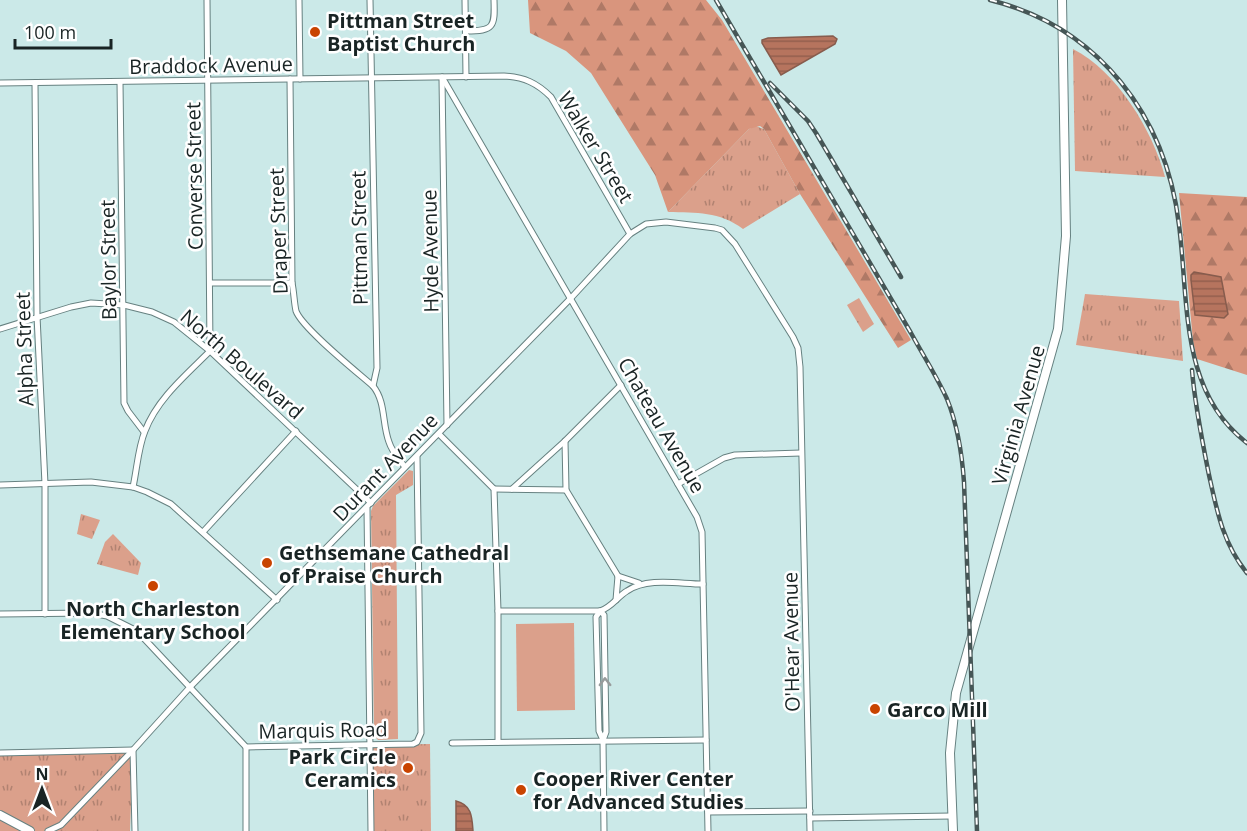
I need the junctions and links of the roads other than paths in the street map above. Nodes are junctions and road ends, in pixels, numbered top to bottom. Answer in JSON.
{"nodes":[{"id":1,"x":207,"y":0,"type":"edge"},
{"id":2,"x":299,"y":0,"type":"edge"},
{"id":3,"x":370,"y":0,"type":"edge"},
{"id":4,"x":465,"y":0,"type":"edge"},
{"id":5,"x":494,"y":0,"type":"edge"},
{"id":6,"x":1062,"y":0,"type":"edge"},
{"id":7,"x":466,"y":31,"type":"junction"},
{"id":8,"x":466,"y":76,"type":"junction"},
{"id":9,"x":423,"y":77,"type":"joint"},
{"id":10,"x":442,"y":77,"type":"junction"},
{"id":11,"x":371,"y":78,"type":"junction"},
{"id":12,"x":290,"y":79,"type":"junction"},
{"id":13,"x":300,"y":79,"type":"junction"},
{"id":14,"x":207,"y":81,"type":"junction"},
{"id":15,"x":120,"y":82,"type":"junction"},
{"id":16,"x":0,"y":83,"type":"edge"},
{"id":17,"x":35,"y":83,"type":"junction"},
{"id":18,"x":630,"y":234,"type":"junction"},
{"id":19,"x":211,"y":283,"type":"junction"},
{"id":20,"x":292,"y":283,"type":"junction"},
{"id":21,"x":572,"y":298,"type":"junction"},
{"id":22,"x":124,"y":305,"type":"junction"},
{"id":23,"x":37,"y":316,"type":"junction"},
{"id":24,"x":0,"y":329,"type":"edge"},
{"id":25,"x":210,"y":351,"type":"junction"},
{"id":26,"x":621,"y":385,"type":"junction"},
{"id":27,"x":373,"y":386,"type":"junction"},
{"id":28,"x":447,"y":425,"type":"junction"},
{"id":29,"x":296,"y":430,"type":"junction"},
{"id":30,"x":144,"y":432,"type":"junction"},
{"id":31,"x":439,"y":434,"type":"junction"},
{"id":32,"x":565,"y":441,"type":"junction"},
{"id":33,"x":801,"y":453,"type":"junction"},
{"id":34,"x":417,"y":456,"type":"junction"},
{"id":35,"x":405,"y":467,"type":"junction"},
{"id":36,"x":45,"y":484,"type":"junction"},
{"id":37,"x":678,"y":484,"type":"junction"},
{"id":38,"x":0,"y":485,"type":"edge"},
{"id":39,"x":133,"y":487,"type":"junction"},
{"id":40,"x":494,"y":489,"type":"junction"},
{"id":41,"x":512,"y":489,"type":"junction"},
{"id":42,"x":566,"y":490,"type":"junction"},
{"id":43,"x":369,"y":505,"type":"junction"},
{"id":44,"x":203,"y":532,"type":"junction"},
{"id":45,"x":618,"y":576,"type":"junction"},
{"id":46,"x":641,"y":584,"type":"junction"},
{"id":47,"x":703,"y":584,"type":"junction"},
{"id":48,"x":277,"y":600,"type":"junction"},
{"id":49,"x":616,"y":600,"type":"junction"},
{"id":50,"x":498,"y":611,"type":"junction"},
{"id":51,"x":600,"y":611,"type":"junction"},
{"id":52,"x":0,"y":614,"type":"edge"},
{"id":53,"x":45,"y":614,"type":"junction"},
{"id":54,"x":191,"y":686,"type":"junction"},
{"id":55,"x":603,"y":740,"type":"junction"},
{"id":56,"x":706,"y":740,"type":"junction"},
{"id":57,"x":498,"y":742,"type":"junction"},
{"id":58,"x":452,"y":743,"type":"dead end"},
{"id":59,"x":370,"y":745,"type":"junction"},
{"id":60,"x":246,"y":747,"type":"junction"},
{"id":61,"x":133,"y":750,"type":"junction"},
{"id":62,"x":0,"y":753,"type":"edge"},
{"id":63,"x":810,"y":811,"type":"junction"},
{"id":64,"x":708,"y":812,"type":"junction"},
{"id":65,"x":0,"y":815,"type":"edge"},
{"id":66,"x":952,"y":816,"type":"junction"},
{"id":67,"x":810,"y":818,"type":"junction"},
{"id":68,"x":59,"y":828,"type":"edge"},
{"id":69,"x":30,"y":831,"type":"edge"},
{"id":70,"x":48,"y":831,"type":"edge"},
{"id":71,"x":135,"y":831,"type":"edge"},
{"id":72,"x":246,"y":831,"type":"edge"},
{"id":73,"x":371,"y":831,"type":"edge"},
{"id":74,"x":604,"y":831,"type":"edge"},
{"id":75,"x":708,"y":831,"type":"edge"},
{"id":76,"x":810,"y":831,"type":"edge"},
{"id":77,"x":953,"y":831,"type":"edge"}],
"edges":[{"from":1,"to":14,"type":"street","name":"Converse Street"},
{"from":2,"to":13,"type":"street"},
{"from":3,"to":11,"type":"street","name":"Pittman Street"},
{"from":4,"to":7,"type":"street"},
{"from":5,"to":7,"type":"street"},
{"from":6,"to":66,"type":"main road","name":"Virginia Avenue"},
{"from":7,"to":8,"type":"street"},
{"from":8,"to":10,"type":"street","name":"Walker Street"},
{"from":8,"to":18,"type":"street","name":"Walker Street"},
{"from":9,"to":10,"type":"street","name":"Walker Street"},
{"from":9,"to":11,"type":"street","name":"Braddock Avenue"},
{"from":10,"to":21,"type":"street","name":"Chateau Avenue"},
{"from":10,"to":28,"type":"street","name":"Hyde Avenue"},
{"from":11,"to":13,"type":"street","name":"Braddock Avenue"},
{"from":11,"to":27,"type":"street","name":"Pittman Street"},
{"from":12,"to":13,"type":"street","name":"Braddock Avenue"},
{"from":12,"to":14,"type":"street","name":"Braddock Avenue"},
{"from":12,"to":20,"type":"street","name":"Draper Street"},
{"from":14,"to":15,"type":"street","name":"Braddock Avenue"},
{"from":14,"to":19,"type":"street","name":"Converse Street"},
{"from":15,"to":17,"type":"street","name":"Braddock Avenue"},
{"from":15,"to":22,"type":"street","name":"Baylor Street"},
{"from":16,"to":17,"type":"street","name":"Braddock Avenue"},
{"from":17,"to":23,"type":"street","name":"Alpha Street"},
{"from":18,"to":21,"type":"street","name":"Durant Avenue"},
{"from":18,"to":33,"type":"street","name":"O'Hear Avenue"},
{"from":19,"to":20,"type":"street"},
{"from":19,"to":25,"type":"street","name":"Converse Street"},
{"from":20,"to":27,"type":"street","name":"Draper Street"},
{"from":21,"to":26,"type":"street","name":"Chateau Avenue"},
{"from":21,"to":28,"type":"street","name":"Durant Avenue"},
{"from":22,"to":23,"type":"street","name":"North Boulevard"},
{"from":22,"to":25,"type":"street","name":"North Boulevard"},
{"from":22,"to":30,"type":"street","name":"Baylor Street"},
{"from":23,"to":24,"type":"street","name":"North Boulevard"},
{"from":23,"to":36,"type":"street","name":"Alpha Street"},
{"from":25,"to":29,"type":"street","name":"North Boulevard"},
{"from":25,"to":30,"type":"street"},
{"from":26,"to":32,"type":"street"},
{"from":26,"to":37,"type":"street","name":"Chateau Avenue"},
{"from":27,"to":35,"type":"street","name":"Pittman Street"},
{"from":28,"to":31,"type":"street","name":"Durant Avenue"},
{"from":29,"to":43,"type":"street","name":"North Boulevard"},
{"from":29,"to":44,"type":"street"},
{"from":30,"to":39,"type":"street"},
{"from":31,"to":34,"type":"street","name":"Durant Avenue"},
{"from":31,"to":40,"type":"street"},
{"from":32,"to":41,"type":"street"},
{"from":32,"to":42,"type":"street"},
{"from":33,"to":37,"type":"street"},
{"from":33,"to":63,"type":"street","name":"O'Hear Avenue"},
{"from":34,"to":35,"type":"street","name":"Durant Avenue"},
{"from":34,"to":59,"type":"street","name":"Marquis Road"},
{"from":35,"to":43,"type":"street","name":"Durant Avenue"},
{"from":36,"to":38,"type":"street"},
{"from":36,"to":39,"type":"street"},
{"from":36,"to":53,"type":"street","name":"Alpha Street"},
{"from":37,"to":47,"type":"street","name":"Chateau Avenue"},
{"from":39,"to":44,"type":"street"},
{"from":40,"to":41,"type":"street"},
{"from":40,"to":50,"type":"street"},
{"from":41,"to":42,"type":"street"},
{"from":42,"to":45,"type":"street"},
{"from":43,"to":48,"type":"street","name":"Durant Avenue"},
{"from":43,"to":59,"type":"street"},
{"from":44,"to":48,"type":"street"},
{"from":45,"to":46,"type":"street"},
{"from":45,"to":49,"type":"street"},
{"from":46,"to":47,"type":"street"},
{"from":46,"to":49,"type":"street"},
{"from":47,"to":56,"type":"street","name":"Chateau Avenue"},
{"from":48,"to":54,"type":"street","name":"Durant Avenue"},
{"from":49,"to":51,"type":"street"},
{"from":50,"to":51,"type":"street"},
{"from":50,"to":57,"type":"street"},
{"from":51,"to":55,"type":"street"},
{"from":52,"to":53,"type":"street","name":"Marquis Road"},
{"from":53,"to":54,"type":"street","name":"Marquis Road"},
{"from":54,"to":60,"type":"street","name":"Marquis Road"},
{"from":54,"to":61,"type":"street","name":"Durant Avenue"},
{"from":55,"to":56,"type":"street"},
{"from":55,"to":57,"type":"street"},
{"from":55,"to":74,"type":"street"},
{"from":56,"to":64,"type":"street","name":"Chateau Avenue"},
{"from":57,"to":58,"type":"street"},
{"from":59,"to":60,"type":"street","name":"Marquis Road"},
{"from":59,"to":73,"type":"street"},
{"from":60,"to":72,"type":"street"},
{"from":61,"to":62,"type":"street"},
{"from":61,"to":68,"type":"street","name":"Durant Avenue"},
{"from":61,"to":71,"type":"street"},
{"from":63,"to":64,"type":"street"},
{"from":63,"to":67,"type":"street","name":"O'Hear Avenue"},
{"from":64,"to":75,"type":"street","name":"Chateau Avenue"},
{"from":65,"to":69,"type":"main road"},
{"from":66,"to":67,"type":"street"},
{"from":66,"to":77,"type":"main road","name":"Virginia Avenue"},
{"from":67,"to":76,"type":"street","name":"O'Hear Avenue"},
{"from":68,"to":70,"type":"street","name":"Durant Avenue"}]}
